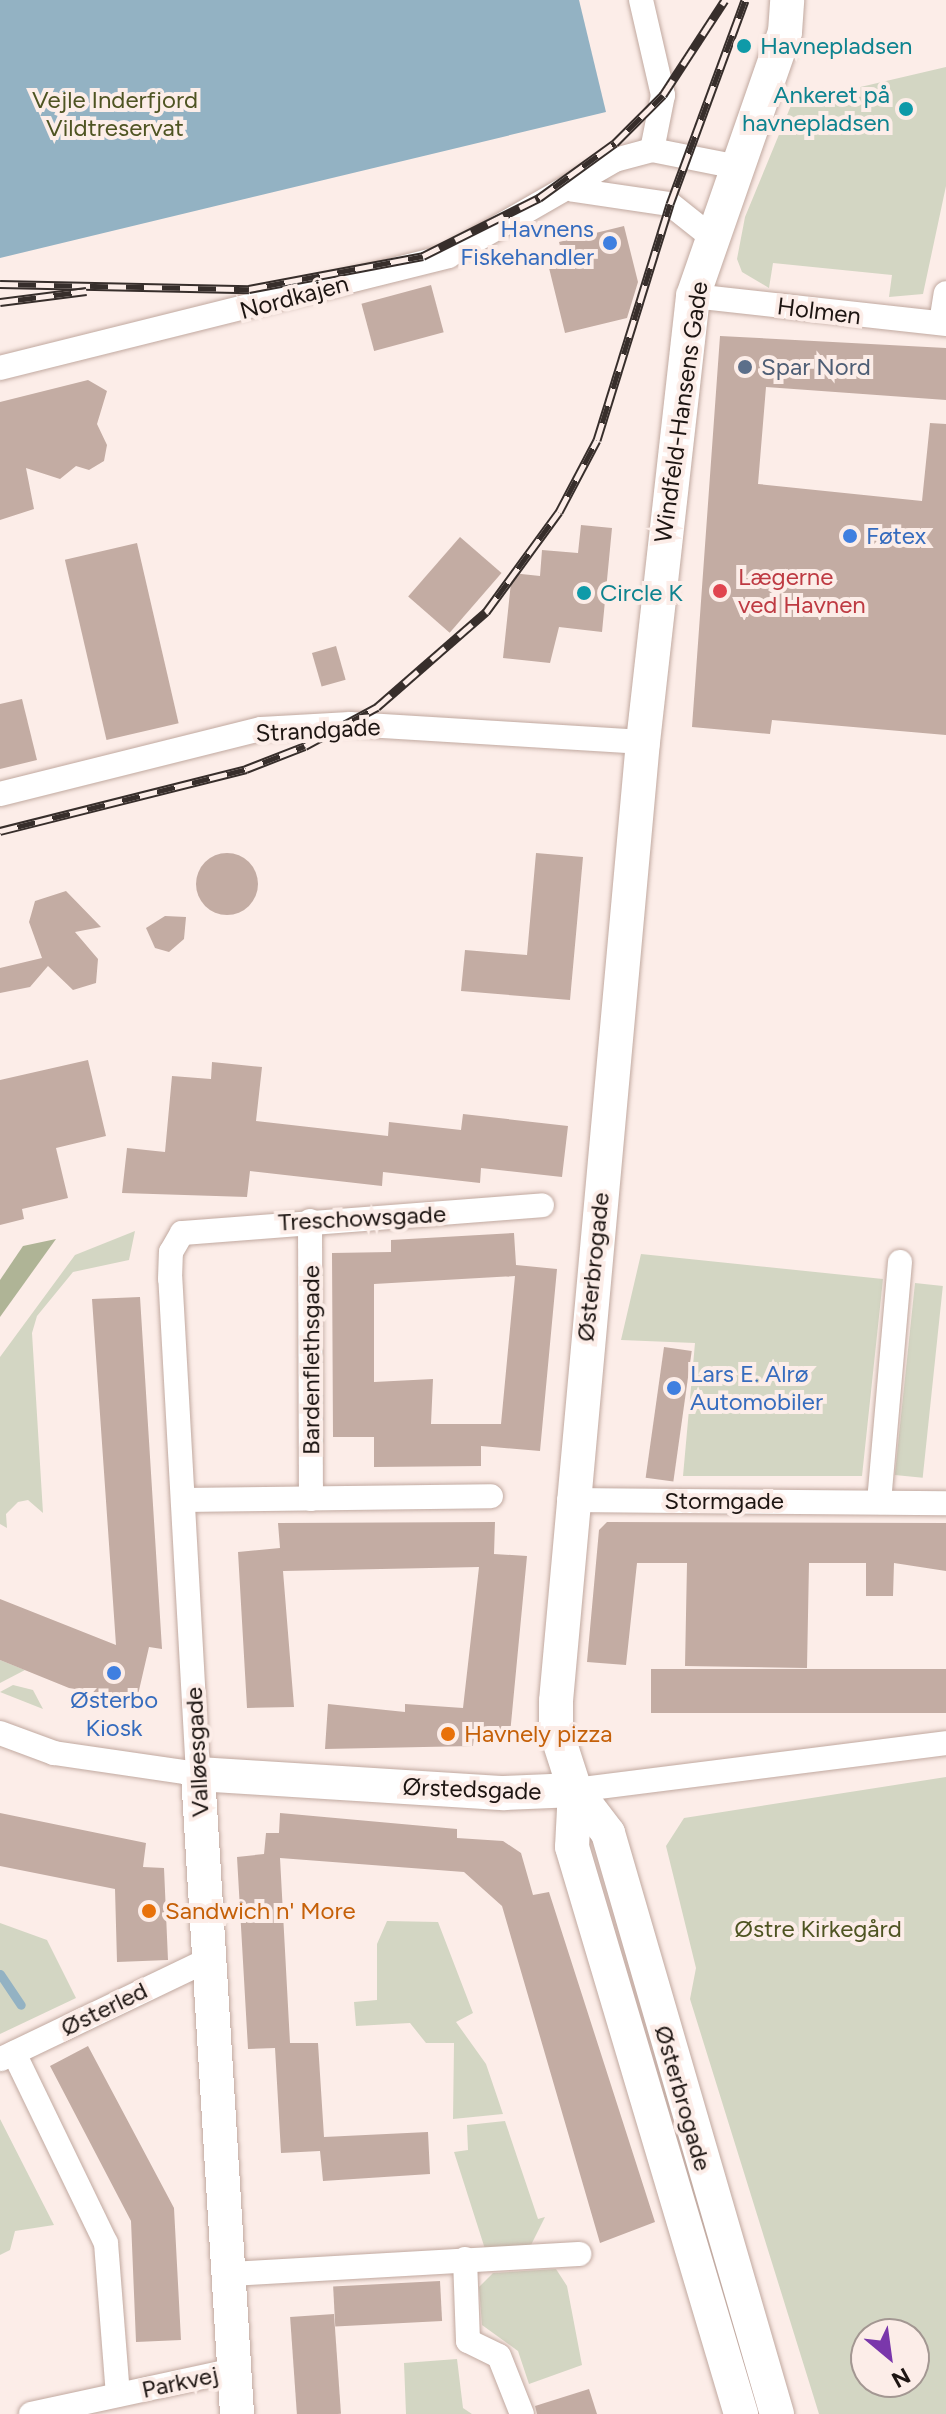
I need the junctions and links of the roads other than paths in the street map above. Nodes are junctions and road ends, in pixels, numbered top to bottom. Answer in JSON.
{"nodes":[{"id":1,"x":641,"y":0,"type":"edge"},
{"id":2,"x":787,"y":0,"type":"edge"},
{"id":3,"x":652,"y":150,"type":"junction"},
{"id":4,"x":733,"y":166,"type":"junction"},
{"id":5,"x":574,"y":190,"type":"junction"},
{"id":6,"x":709,"y":235,"type":"junction"},
{"id":7,"x":946,"y":293,"type":"edge"},
{"id":8,"x":693,"y":296,"type":"junction"},
{"id":9,"x":944,"y":324,"type":"edge"},
{"id":10,"x":0,"y":368,"type":"edge"},
{"id":11,"x":643,"y":742,"type":"junction"},
{"id":12,"x":0,"y":794,"type":"edge"},
{"id":13,"x":542,"y":1205,"type":"dead end"},
{"id":14,"x":310,"y":1221,"type":"junction"},
{"id":15,"x":182,"y":1233,"type":"joint"},
{"id":16,"x":900,"y":1262,"type":"dead end"},
{"id":17,"x":491,"y":1496,"type":"dead end"},
{"id":18,"x":311,"y":1499,"type":"junction"},
{"id":19,"x":183,"y":1500,"type":"junction"},
{"id":20,"x":569,"y":1500,"type":"junction"},
{"id":21,"x":879,"y":1502,"type":"junction"},
{"id":22,"x":946,"y":1503,"type":"edge"},
{"id":23,"x":0,"y":1733,"type":"edge"},
{"id":24,"x":946,"y":1743,"type":"edge"},
{"id":25,"x":198,"y":1774,"type":"junction"},
{"id":26,"x":575,"y":1790,"type":"junction"},
{"id":27,"x":208,"y":1960,"type":"junction"},
{"id":28,"x":7,"y":2056,"type":"edge"},
{"id":29,"x":579,"y":2254,"type":"dead end"},
{"id":30,"x":465,"y":2259,"type":"junction"},
{"id":31,"x":230,"y":2274,"type":"junction"},
{"id":32,"x":234,"y":2370,"type":"junction"},
{"id":33,"x":118,"y":2395,"type":"junction"},
{"id":34,"x":31,"y":2414,"type":"edge"},
{"id":35,"x":237,"y":2414,"type":"edge"},
{"id":36,"x":522,"y":2414,"type":"edge"},
{"id":37,"x":741,"y":2414,"type":"edge"},
{"id":38,"x":777,"y":2414,"type":"edge"}],
"edges":[{"from":1,"to":3,"type":"street"},
{"from":2,"to":4,"type":"main road","name":"Windfeld-Hansens Gade"},
{"from":3,"to":4,"type":"street","name":"Nordkajen"},
{"from":3,"to":5,"type":"street","name":"Nordkajen"},
{"from":4,"to":6,"type":"main road","name":"Windfeld-Hansens Gade"},
{"from":5,"to":6,"type":"street"},
{"from":5,"to":10,"type":"street","name":"Nordkajen"},
{"from":6,"to":8,"type":"main road","name":"Windfeld-Hansens Gade"},
{"from":7,"to":9,"type":"street"},
{"from":8,"to":9,"type":"street","name":"Holmen"},
{"from":8,"to":11,"type":"main road","name":"Windfeld-Hansens Gade"},
{"from":11,"to":12,"type":"street","name":"Strandgade"},
{"from":11,"to":20,"type":"main road","name":"Østerbrogade"},
{"from":13,"to":14,"type":"street","name":"Treschowsgade"},
{"from":14,"to":15,"type":"street","name":"Treschowsgade"},
{"from":14,"to":18,"type":"street","name":"Bardenflethsgade"},
{"from":15,"to":19,"type":"street","name":"Valløesgade"},
{"from":16,"to":21,"type":"street"},
{"from":17,"to":18,"type":"street"},
{"from":18,"to":19,"type":"street"},
{"from":19,"to":25,"type":"street","name":"Valløesgade"},
{"from":20,"to":21,"type":"street","name":"Stormgade"},
{"from":20,"to":26,"type":"main road","name":"Østerbrogade"},
{"from":21,"to":22,"type":"street","name":"Stormgade"},
{"from":23,"to":25,"type":"street","name":"Ørstedsgade"},
{"from":24,"to":26,"type":"street","name":"Ørstedsgade"},
{"from":25,"to":26,"type":"main road","name":"Ørstedsgade"},
{"from":25,"to":27,"type":"main road","name":"Valløesgade"},
{"from":26,"to":37,"type":"main road","name":"Østerbrogade"},
{"from":26,"to":38,"type":"main road","name":"Østerbrogade"},
{"from":27,"to":28,"type":"street","name":"Østerled"},
{"from":27,"to":31,"type":"main road","name":"Valløesgade"},
{"from":28,"to":33,"type":"street"},
{"from":29,"to":30,"type":"street"},
{"from":30,"to":31,"type":"street"},
{"from":30,"to":36,"type":"street"},
{"from":31,"to":32,"type":"main road","name":"Valløesgade"},
{"from":32,"to":33,"type":"street","name":"Parkvej"},
{"from":32,"to":35,"type":"main road","name":"Valløesgade"},
{"from":33,"to":34,"type":"street","name":"Parkvej"}]}
